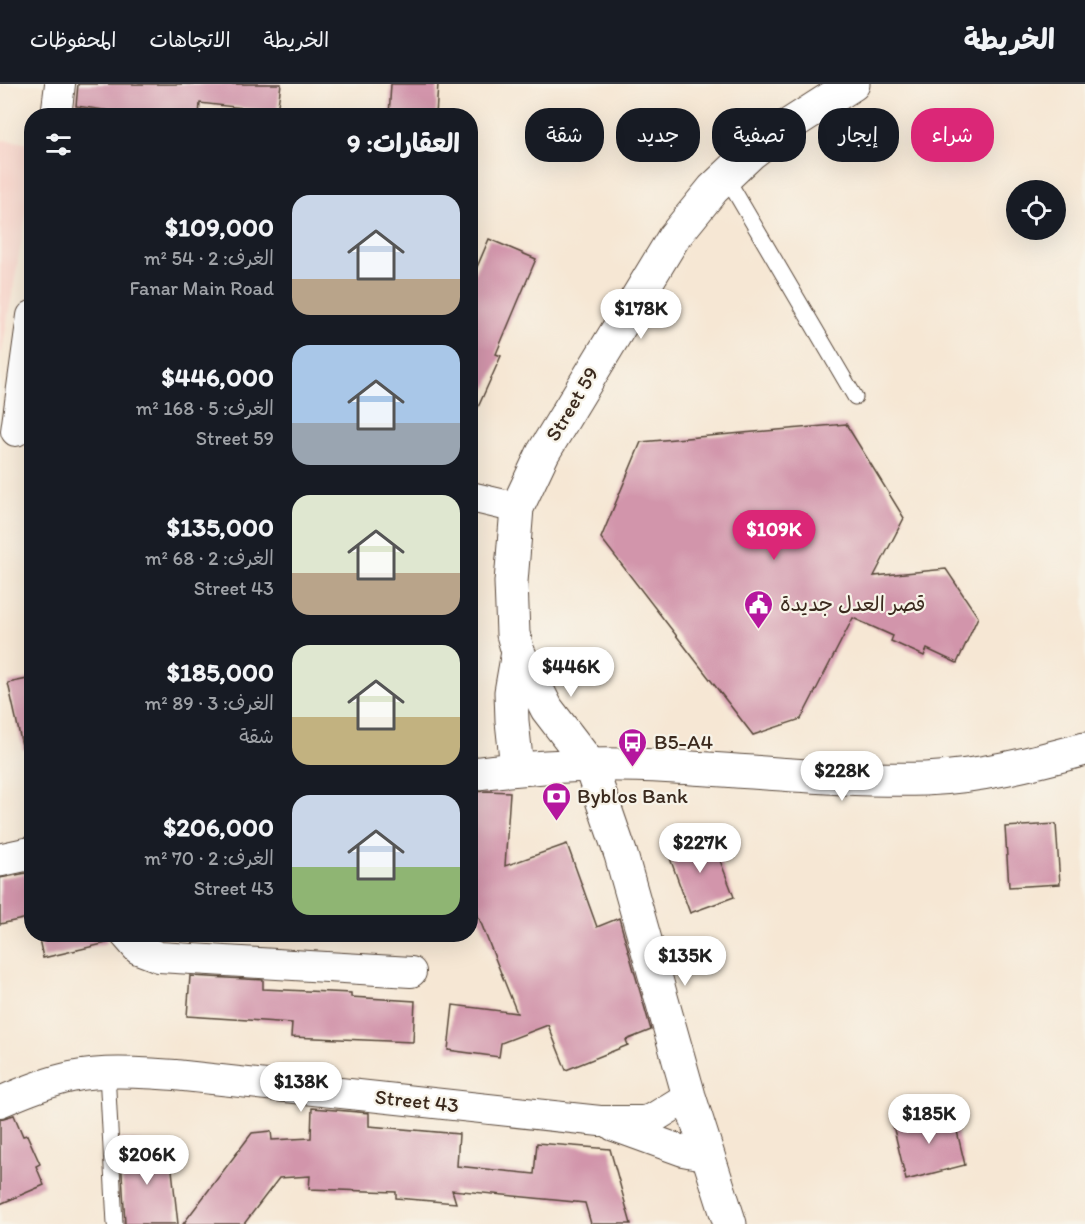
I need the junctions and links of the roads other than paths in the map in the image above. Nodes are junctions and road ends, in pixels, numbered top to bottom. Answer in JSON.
{"nodes":[{"id":1,"x":60,"y":84,"type":"edge"},
{"id":2,"x":853,"y":84,"type":"edge"},
{"id":3,"x":57,"y":108,"type":"edge"},
{"id":4,"x":726,"y":177,"type":"junction"},
{"id":5,"x":24,"y":374,"type":"edge"},
{"id":6,"x":855,"y":397,"type":"dead end"},
{"id":7,"x":16,"y":431,"type":"edge"},
{"id":8,"x":478,"y":499,"type":"edge"},
{"id":9,"x":517,"y":508,"type":"junction"},
{"id":10,"x":518,"y":651,"type":"junction"},
{"id":11,"x":1085,"y":749,"type":"edge"},
{"id":12,"x":590,"y":765,"type":"junction"},
{"id":13,"x":518,"y":768,"type":"junction"},
{"id":14,"x":478,"y":773,"type":"edge"},
{"id":15,"x":24,"y":855,"type":"edge"},
{"id":16,"x":0,"y":860,"type":"edge"},
{"id":17,"x":132,"y":942,"type":"edge"},
{"id":18,"x":411,"y":972,"type":"dead end"},
{"id":19,"x":107,"y":1072,"type":"junction"},
{"id":20,"x":689,"y":1096,"type":"junction"},
{"id":21,"x":0,"y":1102,"type":"edge"},
{"id":22,"x":600,"y":1121,"type":"junction"},
{"id":23,"x":709,"y":1156,"type":"junction"},
{"id":24,"x":115,"y":1224,"type":"edge"},
{"id":25,"x":730,"y":1224,"type":"edge"}],
"edges":[{"from":1,"to":3,"type":"street"},
{"from":2,"to":4,"type":"street","name":"Street 59"},
{"from":4,"to":6,"type":"lane"},
{"from":4,"to":9,"type":"street","name":"Street 59"},
{"from":5,"to":7,"type":"street"},
{"from":8,"to":9,"type":"street"},
{"from":9,"to":10,"type":"street","name":"Street 59"},
{"from":10,"to":12,"type":"street","name":"Street 59"},
{"from":10,"to":13,"type":"street"},
{"from":11,"to":12,"type":"street"},
{"from":12,"to":13,"type":"street"},
{"from":12,"to":20,"type":"street","name":"Street 59"},
{"from":13,"to":14,"type":"street"},
{"from":15,"to":16,"type":"street"},
{"from":17,"to":18,"type":"street"},
{"from":19,"to":21,"type":"street","name":"Street 43"},
{"from":19,"to":22,"type":"street","name":"Street 43"},
{"from":19,"to":24,"type":"lane"},
{"from":20,"to":22,"type":"street","name":"Street 43"},
{"from":20,"to":23,"type":"street","name":"Street 59"},
{"from":22,"to":23,"type":"street"},
{"from":23,"to":25,"type":"street","name":"Street 59"}]}
